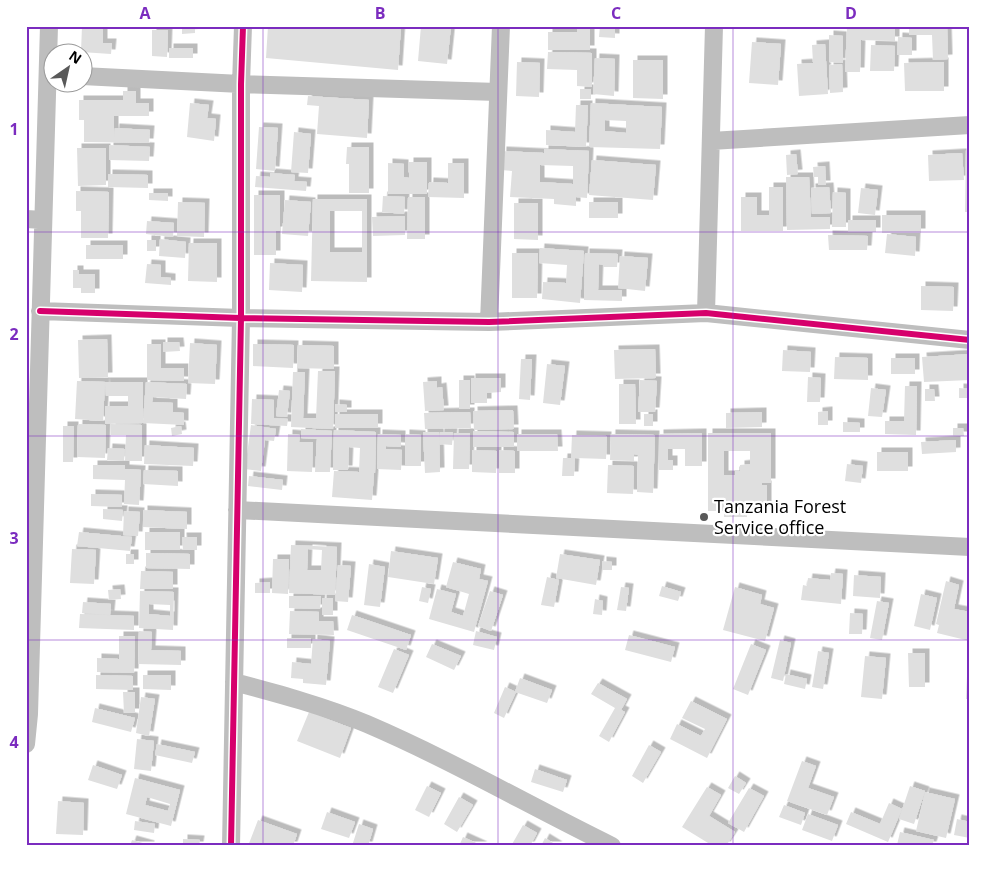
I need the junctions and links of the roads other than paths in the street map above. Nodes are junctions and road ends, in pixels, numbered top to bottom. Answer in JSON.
{"nodes":[{"id":1,"x":48,"y":26,"type":"edge"},
{"id":2,"x":243,"y":26,"type":"edge"},
{"id":3,"x":500,"y":26,"type":"edge"},
{"id":4,"x":714,"y":26,"type":"edge"},
{"id":5,"x":49,"y":42,"type":"edge"},
{"id":6,"x":92,"y":77,"type":"edge"},
{"id":7,"x":241,"y":84,"type":"junction"},
{"id":8,"x":48,"y":92,"type":"edge"},
{"id":9,"x":498,"y":92,"type":"junction"},
{"id":10,"x":970,"y":125,"type":"edge"},
{"id":11,"x":711,"y":141,"type":"junction"},
{"id":12,"x":35,"y":219,"type":"edge"},
{"id":13,"x":40,"y":311,"type":"junction"},
{"id":14,"x":706,"y":314,"type":"junction"},
{"id":15,"x":242,"y":318,"type":"junction"},
{"id":16,"x":489,"y":322,"type":"junction"},
{"id":17,"x":970,"y":340,"type":"edge"},
{"id":18,"x":237,"y":510,"type":"junction"},
{"id":19,"x":970,"y":547,"type":"edge"},
{"id":20,"x":234,"y":682,"type":"junction"},
{"id":21,"x":26,"y":744,"type":"edge"},
{"id":22,"x":231,"y":846,"type":"edge"},
{"id":23,"x":612,"y":846,"type":"edge"}],
"edges":[{"from":1,"to":5,"type":"street"},
{"from":2,"to":7,"type":"street"},
{"from":3,"to":9,"type":"street"},
{"from":4,"to":11,"type":"street"},
{"from":6,"to":7,"type":"street"},
{"from":7,"to":9,"type":"street"},
{"from":7,"to":15,"type":"street"},
{"from":8,"to":12,"type":"street"},
{"from":9,"to":16,"type":"street"},
{"from":10,"to":11,"type":"street"},
{"from":11,"to":14,"type":"street"},
{"from":12,"to":13,"type":"street"},
{"from":13,"to":15,"type":"street"},
{"from":13,"to":21,"type":"street"},
{"from":14,"to":16,"type":"street"},
{"from":14,"to":17,"type":"street"},
{"from":15,"to":16,"type":"street"},
{"from":15,"to":18,"type":"street"},
{"from":18,"to":19,"type":"street"},
{"from":18,"to":20,"type":"street"},
{"from":20,"to":22,"type":"street"},
{"from":20,"to":23,"type":"street"}]}
